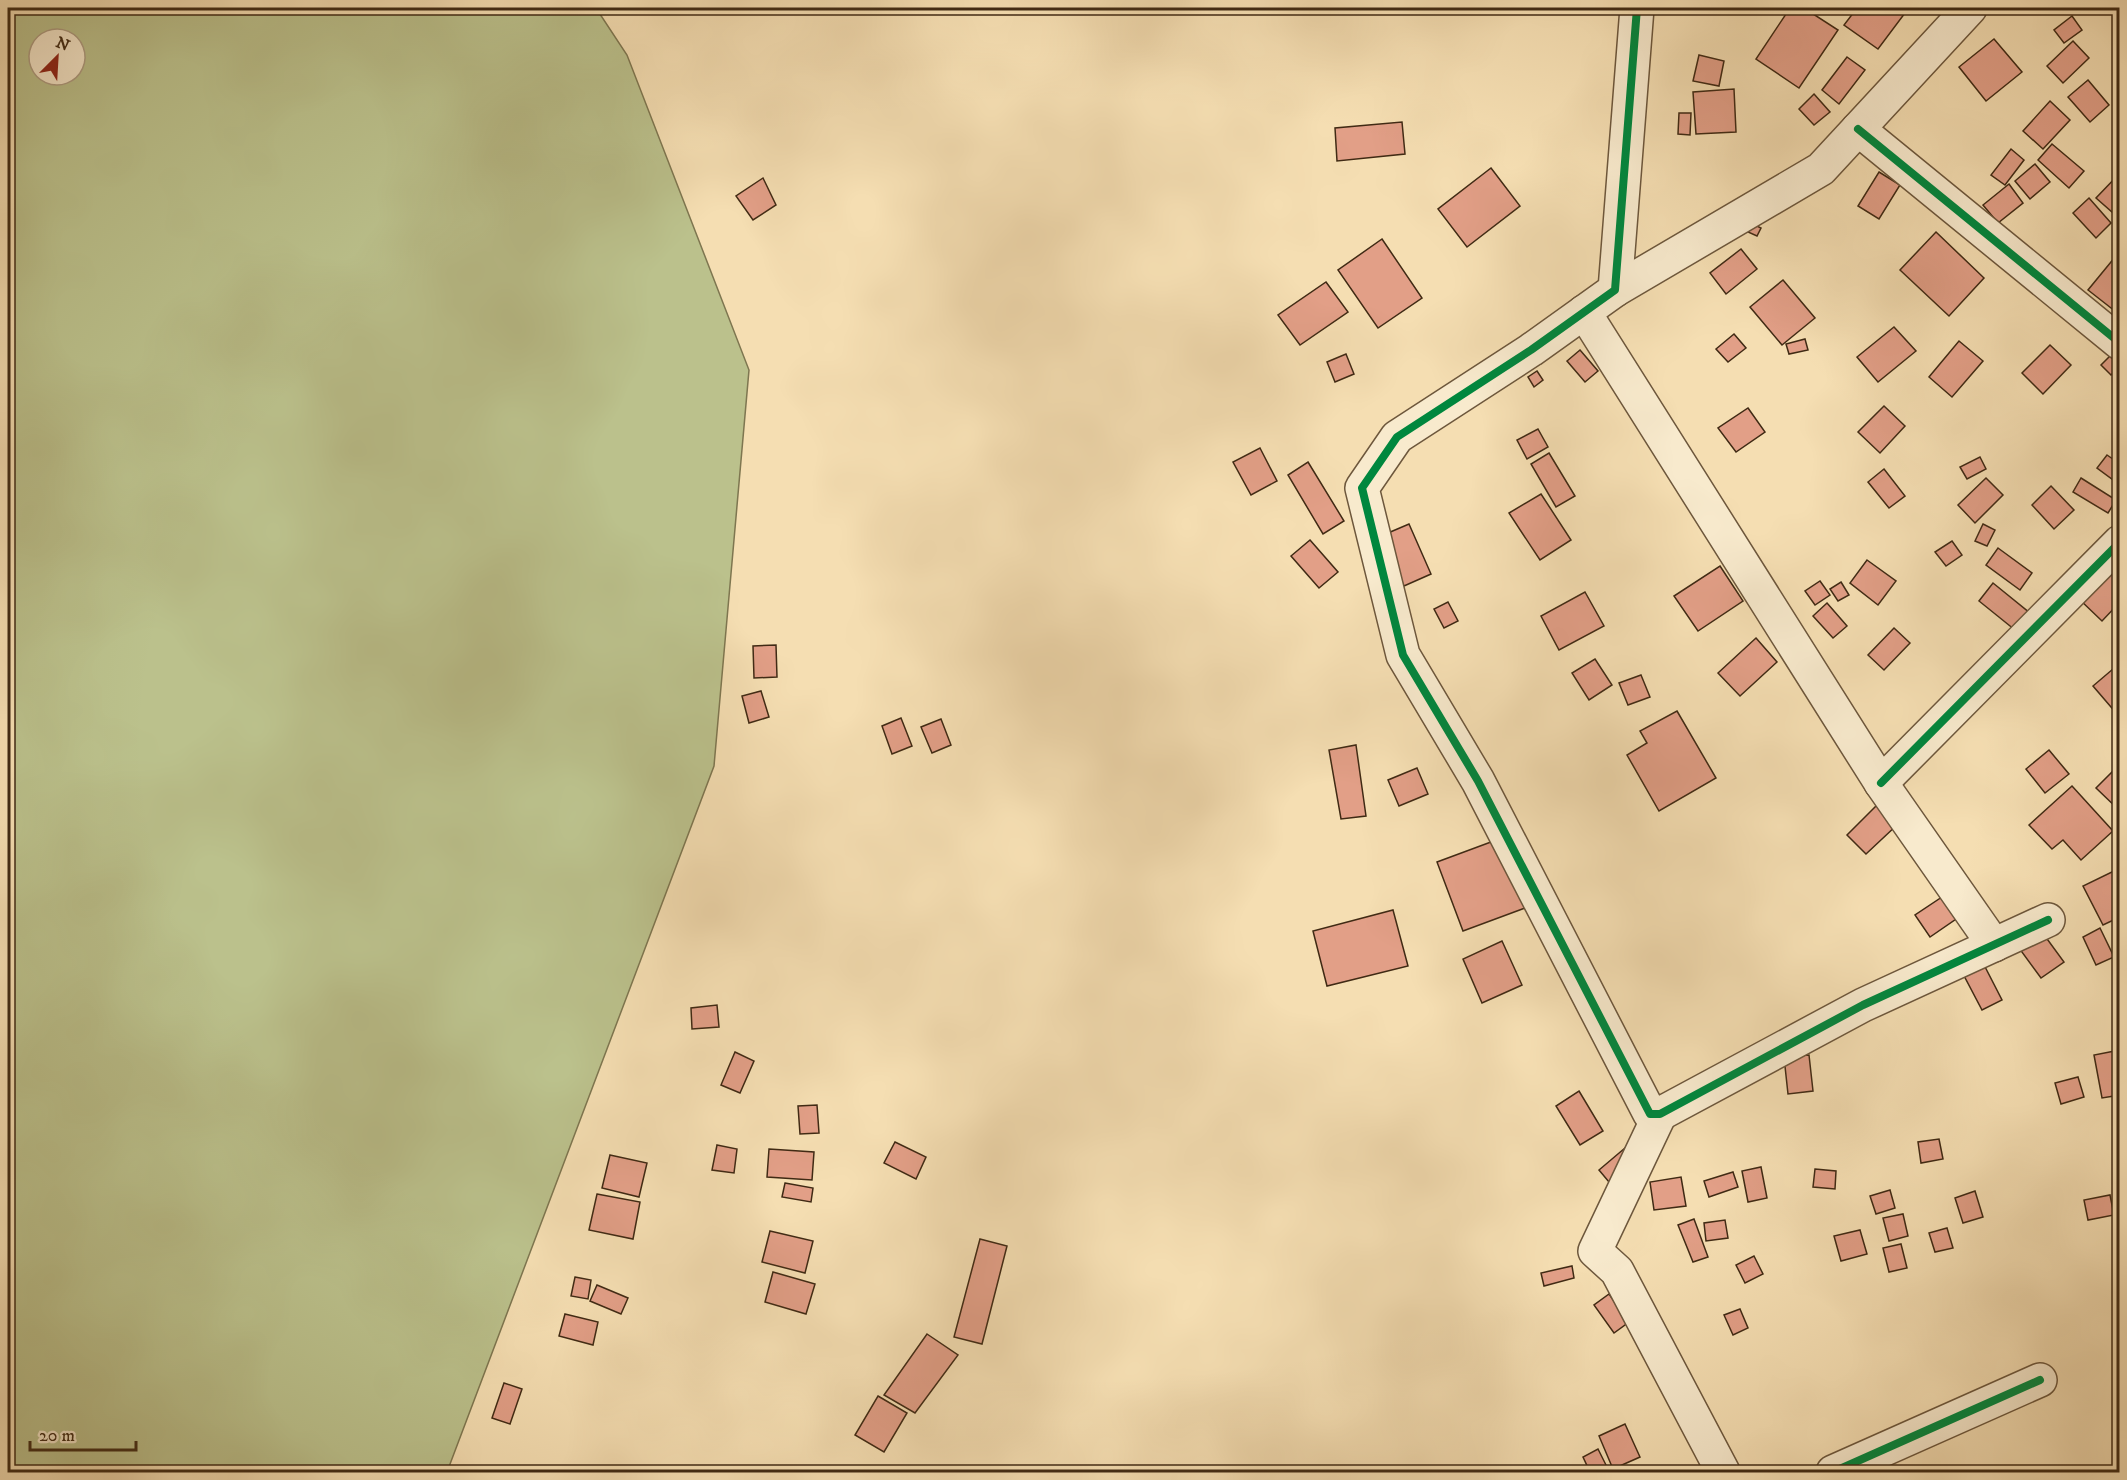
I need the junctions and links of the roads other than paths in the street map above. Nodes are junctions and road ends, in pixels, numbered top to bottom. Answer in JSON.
{"nodes":[{"id":1,"x":1637,"y":8,"type":"edge"},
{"id":2,"x":1970,"y":8,"type":"edge"},
{"id":3,"x":1858,"y":129,"type":"junction"},
{"id":4,"x":1615,"y":290,"type":"junction"},
{"id":5,"x":1584,"y":312,"type":"junction"},
{"id":6,"x":2120,"y":343,"type":"edge"},
{"id":7,"x":2120,"y":542,"type":"edge"},
{"id":8,"x":1881,"y":783,"type":"junction"},
{"id":9,"x":2048,"y":920,"type":"dead end"},
{"id":10,"x":1994,"y":945,"type":"junction"},
{"id":11,"x":1660,"y":1113,"type":"junction"},
{"id":12,"x":2040,"y":1380,"type":"dead end"},
{"id":13,"x":1723,"y":1473,"type":"edge"},
{"id":14,"x":1833,"y":1473,"type":"edge"}],
"edges":[{"from":1,"to":4,"type":"street"},
{"from":2,"to":3,"type":"street"},
{"from":3,"to":4,"type":"street"},
{"from":3,"to":6,"type":"street"},
{"from":4,"to":5,"type":"street"},
{"from":5,"to":8,"type":"street"},
{"from":5,"to":11,"type":"street"},
{"from":7,"to":8,"type":"street"},
{"from":8,"to":10,"type":"street"},
{"from":9,"to":10,"type":"street"},
{"from":10,"to":11,"type":"street"},
{"from":11,"to":13,"type":"street"},
{"from":12,"to":14,"type":"street"}]}
